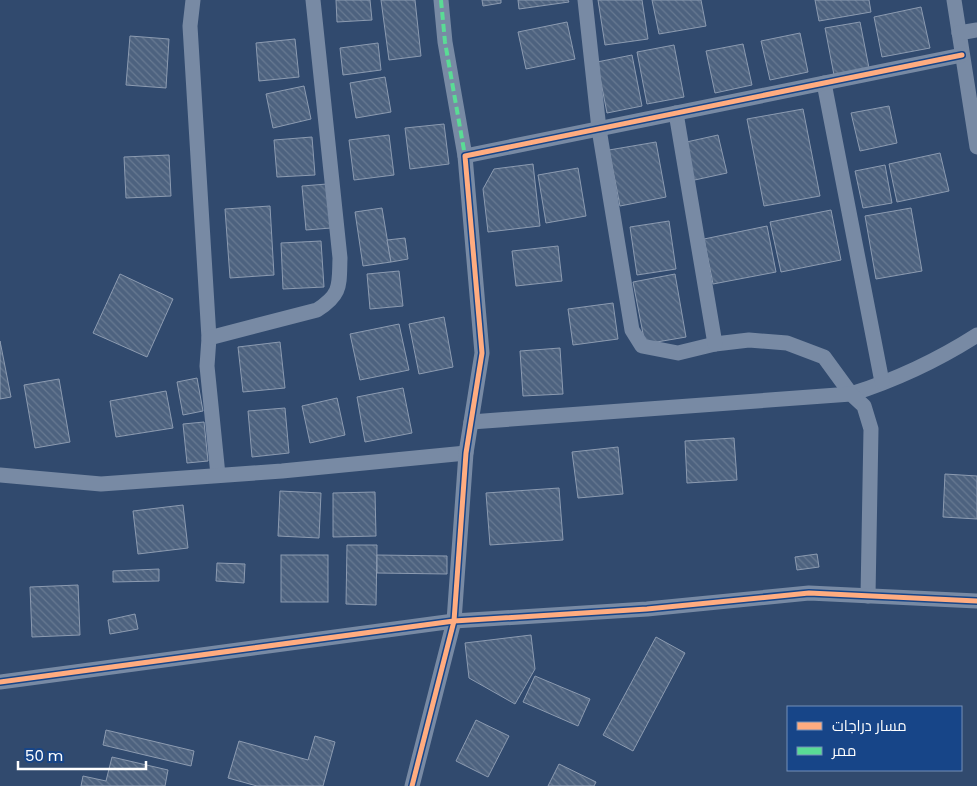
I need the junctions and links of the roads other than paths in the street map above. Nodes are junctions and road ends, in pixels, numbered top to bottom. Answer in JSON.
{"nodes":[{"id":1,"x":193,"y":0,"type":"edge"},
{"id":2,"x":313,"y":0,"type":"edge"},
{"id":3,"x":441,"y":0,"type":"edge"},
{"id":4,"x":585,"y":0,"type":"edge"},
{"id":5,"x":954,"y":0,"type":"edge"},
{"id":6,"x":977,"y":30,"type":"edge"},
{"id":7,"x":959,"y":33,"type":"junction"},
{"id":8,"x":962,"y":55,"type":"junction"},
{"id":9,"x":824,"y":83,"type":"junction"},
{"id":10,"x":676,"y":113,"type":"junction"},
{"id":11,"x":599,"y":129,"type":"junction"},
{"id":12,"x":977,"y":147,"type":"edge"},
{"id":13,"x":465,"y":156,"type":"junction"},
{"id":14,"x":977,"y":335,"type":"edge"},
{"id":15,"x":209,"y":338,"type":"junction"},
{"id":16,"x":715,"y":344,"type":"junction"},
{"id":17,"x":882,"y":382,"type":"junction"},
{"id":18,"x":851,"y":394,"type":"junction"},
{"id":19,"x":471,"y":422,"type":"junction"},
{"id":20,"x":466,"y":453,"type":"junction"},
{"id":21,"x":0,"y":475,"type":"edge"},
{"id":22,"x":218,"y":475,"type":"junction"},
{"id":23,"x":868,"y":596,"type":"junction"},
{"id":24,"x":977,"y":601,"type":"edge"},
{"id":25,"x":454,"y":621,"type":"junction"},
{"id":26,"x":0,"y":682,"type":"edge"},
{"id":27,"x":412,"y":786,"type":"edge"}],
"edges":[{"from":1,"to":15,"type":"street"},
{"from":2,"to":15,"type":"street"},
{"from":3,"to":13,"type":"street"},
{"from":4,"to":11,"type":"street"},
{"from":5,"to":7,"type":"street"},
{"from":6,"to":7,"type":"street"},
{"from":7,"to":8,"type":"street"},
{"from":8,"to":9,"type":"street"},
{"from":8,"to":12,"type":"street"},
{"from":9,"to":10,"type":"street"},
{"from":9,"to":17,"type":"street"},
{"from":10,"to":11,"type":"street"},
{"from":10,"to":16,"type":"street"},
{"from":11,"to":13,"type":"street"},
{"from":11,"to":16,"type":"street"},
{"from":13,"to":19,"type":"street"},
{"from":14,"to":17,"type":"street"},
{"from":15,"to":22,"type":"street"},
{"from":16,"to":18,"type":"street"},
{"from":17,"to":18,"type":"street"},
{"from":18,"to":19,"type":"street"},
{"from":18,"to":23,"type":"street"},
{"from":19,"to":20,"type":"street"},
{"from":20,"to":22,"type":"street"},
{"from":20,"to":25,"type":"street"},
{"from":21,"to":22,"type":"street"},
{"from":23,"to":24,"type":"street"},
{"from":23,"to":25,"type":"street"},
{"from":25,"to":26,"type":"street"},
{"from":25,"to":27,"type":"street"}]}
